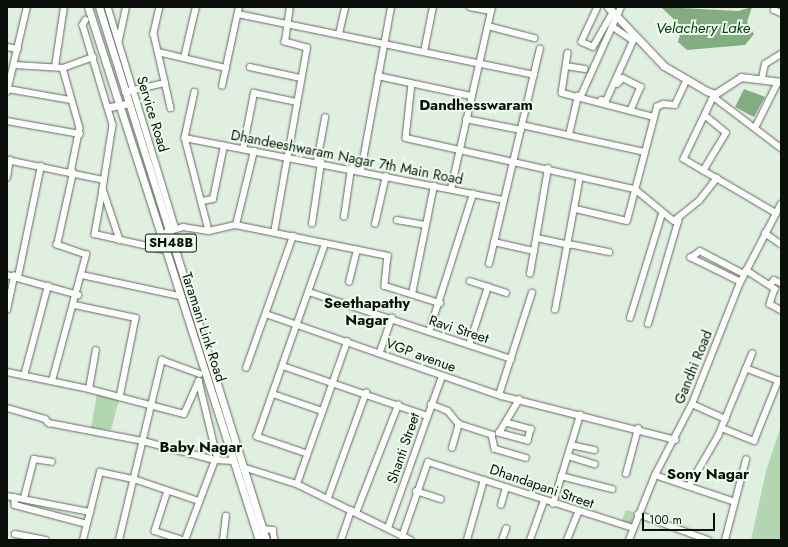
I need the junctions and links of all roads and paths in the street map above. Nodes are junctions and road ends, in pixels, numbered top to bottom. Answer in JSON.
{"nodes":[{"id":1,"x":27,"y":7,"type":"edge"},
{"id":2,"x":64,"y":7,"type":"edge"},
{"id":3,"x":88,"y":7,"type":"edge"},
{"id":4,"x":94,"y":7,"type":"edge"},
{"id":5,"x":99,"y":7,"type":"edge"},
{"id":6,"x":108,"y":7,"type":"edge"},
{"id":7,"x":126,"y":7,"type":"edge"},
{"id":8,"x":160,"y":7,"type":"edge"},
{"id":9,"x":196,"y":7,"type":"edge"},
{"id":10,"x":239,"y":7,"type":"edge"},
{"id":11,"x":290,"y":7,"type":"edge"},
{"id":12,"x":345,"y":7,"type":"edge"},
{"id":13,"x":391,"y":7,"type":"edge"},
{"id":14,"x":433,"y":7,"type":"edge"},
{"id":15,"x":470,"y":7,"type":"edge"},
{"id":16,"x":598,"y":7,"type":"edge"},
{"id":17,"x":620,"y":7,"type":"edge"},
{"id":18,"x":492,"y":9,"type":"edge"},
{"id":19,"x":774,"y":10,"type":"dead end"},
{"id":20,"x":612,"y":12,"type":"edge"},
{"id":21,"x":781,"y":13,"type":"edge"},
{"id":22,"x":238,"y":14,"type":"junction"},
{"id":23,"x":86,"y":20,"type":"dead end"},
{"id":24,"x":288,"y":24,"type":"junction"},
{"id":25,"x":488,"y":26,"type":"junction"},
{"id":26,"x":612,"y":27,"type":"junction"},
{"id":27,"x":339,"y":34,"type":"junction"},
{"id":28,"x":534,"y":38,"type":"dead end"},
{"id":29,"x":119,"y":42,"type":"junction"},
{"id":30,"x":384,"y":43,"type":"junction"},
{"id":31,"x":7,"y":47,"type":"edge"},
{"id":32,"x":18,"y":49,"type":"junction"},
{"id":33,"x":540,"y":49,"type":"dead end"},
{"id":34,"x":158,"y":52,"type":"junction"},
{"id":35,"x":424,"y":52,"type":"junction"},
{"id":36,"x":568,"y":53,"type":"dead end"},
{"id":37,"x":781,"y":54,"type":"edge"},
{"id":38,"x":93,"y":57,"type":"junction"},
{"id":39,"x":184,"y":58,"type":"junction"},
{"id":40,"x":124,"y":61,"type":"junction"},
{"id":41,"x":479,"y":63,"type":"junction"},
{"id":42,"x":15,"y":64,"type":"junction"},
{"id":43,"x":115,"y":66,"type":"junction"},
{"id":44,"x":566,"y":66,"type":"junction"},
{"id":45,"x":54,"y":67,"type":"junction"},
{"id":46,"x":250,"y":67,"type":"dead end"},
{"id":47,"x":62,"y":68,"type":"junction"},
{"id":48,"x":226,"y":68,"type":"junction"},
{"id":49,"x":585,"y":69,"type":"dead end"},
{"id":50,"x":534,"y":75,"type":"junction"},
{"id":51,"x":378,"y":76,"type":"junction"},
{"id":52,"x":301,"y":78,"type":"junction"},
{"id":53,"x":762,"y":78,"type":"junction"},
{"id":54,"x":686,"y":81,"type":"junction"},
{"id":55,"x":779,"y":82,"type":"edge"},
{"id":56,"x":166,"y":83,"type":"junction"},
{"id":57,"x":412,"y":84,"type":"junction"},
{"id":58,"x":114,"y":85,"type":"junction"},
{"id":59,"x":222,"y":86,"type":"dead end"},
{"id":60,"x":7,"y":90,"type":"edge"},
{"id":61,"x":134,"y":90,"type":"junction"},
{"id":62,"x":125,"y":92,"type":"junction"},
{"id":63,"x":195,"y":92,"type":"dead end"},
{"id":64,"x":580,"y":95,"type":"junction"},
{"id":65,"x":471,"y":96,"type":"junction"},
{"id":66,"x":715,"y":96,"type":"junction"},
{"id":67,"x":71,"y":100,"type":"junction"},
{"id":68,"x":297,"y":102,"type":"junction"},
{"id":69,"x":129,"y":103,"type":"junction"},
{"id":70,"x":607,"y":104,"type":"junction"},
{"id":71,"x":120,"y":105,"type":"junction"},
{"id":72,"x":110,"y":108,"type":"junction"},
{"id":73,"x":171,"y":108,"type":"dead end"},
{"id":74,"x":631,"y":111,"type":"junction"},
{"id":75,"x":654,"y":117,"type":"junction"},
{"id":76,"x":706,"y":117,"type":"junction"},
{"id":77,"x":325,"y":118,"type":"dead end"},
{"id":78,"x":466,"y":119,"type":"junction"},
{"id":79,"x":7,"y":121,"type":"edge"},
{"id":80,"x":756,"y":126,"type":"junction"},
{"id":81,"x":522,"y":127,"type":"junction"},
{"id":82,"x":80,"y":134,"type":"junction"},
{"id":83,"x":570,"y":135,"type":"junction"},
{"id":84,"x":185,"y":138,"type":"junction"},
{"id":85,"x":224,"y":146,"type":"junction"},
{"id":86,"x":781,"y":148,"type":"edge"},
{"id":87,"x":243,"y":149,"type":"junction"},
{"id":88,"x":459,"y":150,"type":"junction"},
{"id":89,"x":254,"y":151,"type":"junction"},
{"id":90,"x":645,"y":152,"type":"junction"},
{"id":91,"x":285,"y":156,"type":"junction"},
{"id":92,"x":9,"y":160,"type":"edge"},
{"id":93,"x":513,"y":162,"type":"junction"},
{"id":94,"x":319,"y":163,"type":"junction"},
{"id":95,"x":41,"y":166,"type":"junction"},
{"id":96,"x":352,"y":169,"type":"junction"},
{"id":97,"x":548,"y":169,"type":"junction"},
{"id":98,"x":361,"y":171,"type":"junction"},
{"id":99,"x":703,"y":172,"type":"junction"},
{"id":100,"x":72,"y":173,"type":"junction"},
{"id":101,"x":386,"y":176,"type":"junction"},
{"id":102,"x":580,"y":177,"type":"junction"},
{"id":103,"x":7,"y":178,"type":"edge"},
{"id":104,"x":717,"y":178,"type":"junction"},
{"id":105,"x":104,"y":180,"type":"junction"},
{"id":106,"x":434,"y":186,"type":"junction"},
{"id":107,"x":103,"y":189,"type":"junction"},
{"id":108,"x":451,"y":189,"type":"junction"},
{"id":109,"x":635,"y":189,"type":"junction"},
{"id":110,"x":472,"y":194,"type":"junction"},
{"id":111,"x":504,"y":200,"type":"junction"},
{"id":112,"x":202,"y":201,"type":"junction"},
{"id":113,"x":781,"y":204,"type":"edge"},
{"id":114,"x":576,"y":209,"type":"junction"},
{"id":115,"x":776,"y":213,"type":"junction"},
{"id":116,"x":662,"y":214,"type":"junction"},
{"id":117,"x":344,"y":217,"type":"dead end"},
{"id":118,"x":397,"y":220,"type":"dead end"},
{"id":119,"x":676,"y":220,"type":"junction"},
{"id":120,"x":312,"y":224,"type":"dead end"},
{"id":121,"x":375,"y":224,"type":"dead end"},
{"id":122,"x":236,"y":225,"type":"junction"},
{"id":123,"x":426,"y":225,"type":"junction"},
{"id":124,"x":176,"y":229,"type":"junction"},
{"id":125,"x":209,"y":231,"type":"junction"},
{"id":126,"x":167,"y":232,"type":"junction"},
{"id":127,"x":274,"y":232,"type":"junction"},
{"id":128,"x":765,"y":233,"type":"junction"},
{"id":129,"x":293,"y":236,"type":"junction"},
{"id":130,"x":537,"y":238,"type":"junction"},
{"id":131,"x":120,"y":240,"type":"junction"},
{"id":132,"x":494,"y":242,"type":"junction"},
{"id":133,"x":325,"y":244,"type":"junction"},
{"id":134,"x":569,"y":244,"type":"junction"},
{"id":135,"x":781,"y":244,"type":"edge"},
{"id":136,"x":165,"y":250,"type":"junction"},
{"id":137,"x":357,"y":250,"type":"junction"},
{"id":138,"x":534,"y":251,"type":"junction"},
{"id":139,"x":609,"y":252,"type":"dead end"},
{"id":140,"x":489,"y":264,"type":"dead end"},
{"id":141,"x":745,"y":272,"type":"junction"},
{"id":142,"x":7,"y":274,"type":"edge"},
{"id":143,"x":530,"y":274,"type":"dead end"},
{"id":144,"x":82,"y":275,"type":"junction"},
{"id":145,"x":16,"y":277,"type":"junction"},
{"id":146,"x":470,"y":281,"type":"dead end"},
{"id":147,"x":349,"y":282,"type":"dead end"},
{"id":148,"x":740,"y":282,"type":"junction"},
{"id":149,"x":781,"y":283,"type":"edge"},
{"id":150,"x":768,"y":285,"type":"junction"},
{"id":151,"x":48,"y":286,"type":"junction"},
{"id":152,"x":488,"y":287,"type":"junction"},
{"id":153,"x":309,"y":292,"type":"junction"},
{"id":154,"x":506,"y":293,"type":"dead end"},
{"id":155,"x":532,"y":293,"type":"dead end"},
{"id":156,"x":412,"y":294,"type":"junction"},
{"id":157,"x":78,"y":295,"type":"junction"},
{"id":158,"x":180,"y":296,"type":"junction"},
{"id":159,"x":440,"y":303,"type":"junction"},
{"id":160,"x":75,"y":305,"type":"junction"},
{"id":161,"x":7,"y":310,"type":"edge"},
{"id":162,"x":554,"y":310,"type":"dead end"},
{"id":163,"x":781,"y":310,"type":"edge"},
{"id":164,"x":266,"y":314,"type":"junction"},
{"id":165,"x":392,"y":318,"type":"junction"},
{"id":166,"x":630,"y":318,"type":"dead end"},
{"id":167,"x":648,"y":324,"type":"dead end"},
{"id":168,"x":298,"y":326,"type":"junction"},
{"id":169,"x":429,"y":332,"type":"junction"},
{"id":170,"x":347,"y":342,"type":"junction"},
{"id":171,"x":469,"y":345,"type":"junction"},
{"id":172,"x":96,"y":351,"type":"dead end"},
{"id":173,"x":380,"y":352,"type":"junction"},
{"id":174,"x":752,"y":354,"type":"dead end"},
{"id":175,"x":511,"y":358,"type":"junction"},
{"id":176,"x":283,"y":366,"type":"junction"},
{"id":177,"x":246,"y":368,"type":"dead end"},
{"id":178,"x":746,"y":369,"type":"junction"},
{"id":179,"x":7,"y":372,"type":"edge"},
{"id":180,"x":202,"y":373,"type":"junction"},
{"id":181,"x":24,"y":376,"type":"junction"},
{"id":182,"x":442,"y":376,"type":"junction"},
{"id":183,"x":199,"y":381,"type":"junction"},
{"id":184,"x":52,"y":382,"type":"junction"},
{"id":185,"x":216,"y":382,"type":"junction"},
{"id":186,"x":332,"y":382,"type":"junction"},
{"id":187,"x":209,"y":385,"type":"junction"},
{"id":188,"x":89,"y":389,"type":"junction"},
{"id":189,"x":366,"y":393,"type":"junction"},
{"id":190,"x":273,"y":394,"type":"junction"},
{"id":191,"x":499,"y":395,"type":"junction"},
{"id":192,"x":120,"y":397,"type":"junction"},
{"id":193,"x":519,"y":400,"type":"junction"},
{"id":194,"x":431,"y":404,"type":"junction"},
{"id":195,"x":692,"y":404,"type":"junction"},
{"id":196,"x":151,"y":406,"type":"junction"},
{"id":197,"x":398,"y":406,"type":"junction"},
{"id":198,"x":7,"y":408,"type":"edge"},
{"id":199,"x":322,"y":411,"type":"junction"},
{"id":200,"x":580,"y":415,"type":"junction"},
{"id":201,"x":427,"y":416,"type":"junction"},
{"id":202,"x":726,"y":419,"type":"junction"},
{"id":203,"x":508,"y":423,"type":"junction"},
{"id":204,"x":459,"y":424,"type":"junction"},
{"id":205,"x":722,"y":428,"type":"junction"},
{"id":206,"x":638,"y":429,"type":"junction"},
{"id":207,"x":676,"y":440,"type":"junction"},
{"id":208,"x":142,"y":441,"type":"junction"},
{"id":209,"x":571,"y":445,"type":"junction"},
{"id":210,"x":452,"y":448,"type":"dead end"},
{"id":211,"x":594,"y":450,"type":"dead end"},
{"id":212,"x":307,"y":454,"type":"junction"},
{"id":213,"x":568,"y":456,"type":"junction"},
{"id":214,"x":526,"y":458,"type":"dead end"},
{"id":215,"x":217,"y":460,"type":"junction"},
{"id":216,"x":746,"y":460,"type":"dead end"},
{"id":217,"x":234,"y":461,"type":"junction"},
{"id":218,"x":52,"y":462,"type":"dead end"},
{"id":219,"x":595,"y":464,"type":"dead end"},
{"id":220,"x":243,"y":467,"type":"junction"},
{"id":221,"x":626,"y":474,"type":"dead end"},
{"id":222,"x":655,"y":475,"type":"junction"},
{"id":223,"x":561,"y":476,"type":"junction"},
{"id":224,"x":134,"y":479,"type":"junction"},
{"id":225,"x":484,"y":480,"type":"junction"},
{"id":226,"x":297,"y":484,"type":"junction"},
{"id":227,"x":689,"y":486,"type":"junction"},
{"id":228,"x":506,"y":488,"type":"junction"},
{"id":229,"x":612,"y":489,"type":"dead end"},
{"id":230,"x":168,"y":491,"type":"junction"},
{"id":231,"x":416,"y":491,"type":"junction"},
{"id":232,"x":7,"y":496,"type":"edge"},
{"id":233,"x":14,"y":497,"type":"junction"},
{"id":234,"x":24,"y":498,"type":"junction"},
{"id":235,"x":328,"y":498,"type":"junction"},
{"id":236,"x":441,"y":499,"type":"dead end"},
{"id":237,"x":199,"y":501,"type":"junction"},
{"id":238,"x":544,"y":501,"type":"junction"},
{"id":239,"x":735,"y":502,"type":"junction"},
{"id":240,"x":553,"y":504,"type":"junction"},
{"id":241,"x":501,"y":505,"type":"dead end"},
{"id":242,"x":90,"y":512,"type":"junction"},
{"id":243,"x":354,"y":512,"type":"junction"},
{"id":244,"x":578,"y":513,"type":"junction"},
{"id":245,"x":638,"y":514,"type":"junction"},
{"id":246,"x":226,"y":516,"type":"dead end"},
{"id":247,"x":87,"y":524,"type":"junction"},
{"id":248,"x":633,"y":528,"type":"junction"},
{"id":249,"x":506,"y":529,"type":"dead end"},
{"id":250,"x":262,"y":530,"type":"junction"},
{"id":251,"x":15,"y":534,"type":"dead end"},
{"id":252,"x":395,"y":534,"type":"edge"},
{"id":253,"x":172,"y":539,"type":"edge"},
{"id":254,"x":45,"y":540,"type":"edge"},
{"id":255,"x":83,"y":540,"type":"edge"},
{"id":256,"x":119,"y":540,"type":"edge"},
{"id":257,"x":182,"y":540,"type":"edge"},
{"id":258,"x":185,"y":540,"type":"edge"},
{"id":259,"x":223,"y":540,"type":"edge"},
{"id":260,"x":259,"y":540,"type":"edge"},
{"id":261,"x":266,"y":540,"type":"edge"},
{"id":262,"x":276,"y":540,"type":"edge"},
{"id":263,"x":341,"y":540,"type":"edge"},
{"id":264,"x":411,"y":540,"type":"edge"},
{"id":265,"x":467,"y":540,"type":"edge"},
{"id":266,"x":502,"y":540,"type":"edge"},
{"id":267,"x":530,"y":540,"type":"edge"},
{"id":268,"x":567,"y":540,"type":"edge"},
{"id":269,"x":629,"y":540,"type":"edge"},
{"id":270,"x":708,"y":540,"type":"edge"},
{"id":271,"x":725,"y":540,"type":"edge"}],
"edges":[{"from":1,"to":32,"type":"street"},
{"from":2,"to":45,"type":"street"},
{"from":3,"to":58,"type":"main road","name":"Taramani Link Road","number":"SH48B"},
{"from":4,"to":43,"type":"main road"},
{"from":5,"to":43,"type":"main road","name":"Taramani Link Road","number":"SH48B"},
{"from":6,"to":29,"type":"street","name":"Service Road"},
{"from":7,"to":29,"type":"street"},
{"from":8,"to":34,"type":"street"},
{"from":9,"to":39,"type":"street"},
{"from":10,"to":22,"type":"street"},
{"from":11,"to":24,"type":"street"},
{"from":12,"to":27,"type":"street"},
{"from":13,"to":30,"type":"street"},
{"from":14,"to":35,"type":"street"},
{"from":15,"to":18,"type":"street"},
{"from":16,"to":20,"type":"street"},
{"from":17,"to":20,"type":"street"},
{"from":18,"to":25,"type":"street"},
{"from":19,"to":21,"type":"street"},
{"from":20,"to":26,"type":"street"},
{"from":20,"to":54,"type":"main road"},
{"from":22,"to":24,"type":"street"},
{"from":22,"to":48,"type":"street"},
{"from":23,"to":38,"type":"street"},
{"from":24,"to":27,"type":"street"},
{"from":24,"to":52,"type":"street"},
{"from":25,"to":28,"type":"street"},
{"from":25,"to":41,"type":"street"},
{"from":26,"to":64,"type":"street"},
{"from":26,"to":64,"type":"street"},
{"from":27,"to":30,"type":"street"},
{"from":29,"to":40,"type":"street","name":"Service Road"},
{"from":30,"to":35,"type":"street"},
{"from":30,"to":51,"type":"street"},
{"from":31,"to":32,"type":"street"},
{"from":32,"to":42,"type":"street"},
{"from":33,"to":50,"type":"street"},
{"from":34,"to":39,"type":"street"},
{"from":34,"to":56,"type":"street"},
{"from":35,"to":41,"type":"street"},
{"from":36,"to":44,"type":"street"},
{"from":37,"to":53,"type":"street"},
{"from":38,"to":47,"type":"street"},
{"from":38,"to":72,"type":"street"},
{"from":39,"to":48,"type":"street"},
{"from":40,"to":43,"type":"street"},
{"from":40,"to":61,"type":"street","name":"Service Road"},
{"from":41,"to":50,"type":"street"},
{"from":41,"to":65,"type":"street"},
{"from":42,"to":45,"type":"street"},
{"from":42,"to":60,"type":"street"},
{"from":43,"to":58,"type":"main road"},
{"from":43,"to":62,"type":"main road","name":"Taramani Link Road","number":"SH48B"},
{"from":44,"to":49,"type":"street"},
{"from":44,"to":64,"type":"street"},
{"from":45,"to":47,"type":"street"},
{"from":46,"to":52,"type":"street"},
{"from":47,"to":67,"type":"street"},
{"from":48,"to":59,"type":"street"},
{"from":50,"to":81,"type":"street"},
{"from":51,"to":57,"type":"street"},
{"from":51,"to":98,"type":"street"},
{"from":52,"to":68,"type":"street"},
{"from":53,"to":55,"type":"main road"},
{"from":53,"to":66,"type":"main road"},
{"from":54,"to":66,"type":"main road"},
{"from":54,"to":75,"type":"street"},
{"from":55,"to":80,"type":"street"},
{"from":56,"to":61,"type":"street"},
{"from":56,"to":73,"type":"street"},
{"from":57,"to":65,"type":"street"},
{"from":57,"to":88,"type":"street"},
{"from":58,"to":71,"type":"main road","name":"Taramani Link Road","number":"SH48B"},
{"from":60,"to":67,"type":"street"},
{"from":61,"to":62,"type":"street"},
{"from":61,"to":124,"type":"street","name":"Service Road"},
{"from":62,"to":69,"type":"main road","name":"Taramani Link Road","number":"SH48B"},
{"from":63,"to":84,"type":"street"},
{"from":64,"to":70,"type":"street"},
{"from":64,"to":83,"type":"street"},
{"from":65,"to":78,"type":"street"},
{"from":66,"to":76,"type":"street"},
{"from":66,"to":80,"type":"street"},
{"from":67,"to":82,"type":"street"},
{"from":68,"to":87,"type":"street"},
{"from":68,"to":91,"type":"street"},
{"from":69,"to":71,"type":"main road"},
{"from":69,"to":126,"type":"main road","name":"Taramani Link Road","number":"SH48B"},
{"from":70,"to":74,"type":"street"},
{"from":70,"to":74,"type":"street"},
{"from":71,"to":72,"type":"main road"},
{"from":71,"to":136,"type":"main road","name":"Taramani Link Road","number":"SH48B"},
{"from":72,"to":105,"type":"street"},
{"from":74,"to":75,"type":"street"},
{"from":75,"to":90,"type":"street"},
{"from":76,"to":99,"type":"street"},
{"from":76,"to":99,"type":"street"},
{"from":77,"to":94,"type":"street"},
{"from":78,"to":81,"type":"street"},
{"from":78,"to":88,"type":"street"},
{"from":79,"to":82,"type":"street"},
{"from":80,"to":86,"type":"street"},
{"from":81,"to":83,"type":"street"},
{"from":81,"to":93,"type":"street"},
{"from":82,"to":100,"type":"street"},
{"from":83,"to":90,"type":"street"},
{"from":84,"to":85,"type":"street","name":"Dhandeeshwaram Nagar 7th Main Road"},
{"from":84,"to":112,"type":"street"},
{"from":85,"to":87,"type":"street","name":"Dhandeeshwaram Nagar 7th Main Road"},
{"from":85,"to":112,"type":"street"},
{"from":87,"to":89,"type":"street","name":"Dhandeeshwaram Nagar 7th Main Road"},
{"from":88,"to":93,"type":"street"},
{"from":88,"to":108,"type":"street"},
{"from":89,"to":91,"type":"street","name":"Dhandeeshwaram Nagar 7th Main Road"},
{"from":89,"to":122,"type":"street"},
{"from":90,"to":109,"type":"street"},
{"from":91,"to":94,"type":"street","name":"Dhandeeshwaram Nagar 7th Main Road"},
{"from":91,"to":127,"type":"street"},
{"from":92,"to":95,"type":"street"},
{"from":92,"to":103,"type":"street"},
{"from":93,"to":97,"type":"street"},
{"from":93,"to":111,"type":"street"},
{"from":94,"to":96,"type":"street","name":"Dhandeeshwaram Nagar 7th Main Road"},
{"from":94,"to":120,"type":"street"},
{"from":95,"to":100,"type":"street"},
{"from":95,"to":145,"type":"street"},
{"from":96,"to":98,"type":"street","name":"Dhandeeshwaram Nagar 7th Main Road"},
{"from":96,"to":117,"type":"street"},
{"from":97,"to":102,"type":"street"},
{"from":97,"to":130,"type":"street"},
{"from":98,"to":101,"type":"street","name":"Dhandeeshwaram Nagar 7th Main Road"},
{"from":99,"to":104,"type":"street"},
{"from":100,"to":105,"type":"street"},
{"from":100,"to":144,"type":"street"},
{"from":101,"to":106,"type":"street","name":"Dhandeeshwaram Nagar 7th Main Road"},
{"from":101,"to":121,"type":"street"},
{"from":102,"to":109,"type":"street"},
{"from":102,"to":114,"type":"street"},
{"from":104,"to":115,"type":"street"},
{"from":104,"to":119,"type":"street"},
{"from":105,"to":107,"type":"street"},
{"from":106,"to":108,"type":"street","name":"Dhandeeshwaram Nagar 7th Main Road"},
{"from":106,"to":123,"type":"street"},
{"from":107,"to":131,"type":"street"},
{"from":107,"to":131,"type":"street"},
{"from":108,"to":110,"type":"street","name":"Dhandeeshwaram Nagar 7th Main Road"},
{"from":109,"to":114,"type":"street"},
{"from":109,"to":116,"type":"street"},
{"from":110,"to":111,"type":"street","name":"Dhandeeshwaram Nagar 7th Main Road"},
{"from":110,"to":159,"type":"street"},
{"from":111,"to":132,"type":"street"},
{"from":112,"to":125,"type":"street"},
{"from":113,"to":115,"type":"street","name":"Gandhi Road"},
{"from":114,"to":134,"type":"street"},
{"from":115,"to":128,"type":"street","name":"Gandhi Road"},
{"from":116,"to":119,"type":"street"},
{"from":116,"to":166,"type":"street"},
{"from":118,"to":123,"type":"street"},
{"from":119,"to":167,"type":"street"},
{"from":122,"to":125,"type":"street"},
{"from":122,"to":127,"type":"street"},
{"from":123,"to":156,"type":"street"},
{"from":124,"to":125,"type":"street"},
{"from":124,"to":126,"type":"street"},
{"from":126,"to":185,"type":"main road","name":"Taramani Link Road","number":"SH48B"},
{"from":127,"to":129,"type":"street"},
{"from":128,"to":135,"type":"street"},
{"from":128,"to":141,"type":"street","name":"Gandhi Road"},
{"from":129,"to":133,"type":"street"},
{"from":129,"to":164,"type":"street"},
{"from":130,"to":134,"type":"street"},
{"from":130,"to":138,"type":"street"},
{"from":131,"to":136,"type":"street"},
{"from":132,"to":138,"type":"street"},
{"from":132,"to":140,"type":"street"},
{"from":133,"to":137,"type":"street"},
{"from":133,"to":153,"type":"street"},
{"from":134,"to":139,"type":"street"},
{"from":134,"to":162,"type":"street"},
{"from":136,"to":158,"type":"main road","name":"Taramani Link Road","number":"SH48B"},
{"from":137,"to":147,"type":"street"},
{"from":137,"to":156,"type":"street"},
{"from":138,"to":143,"type":"street"},
{"from":141,"to":148,"type":"street","name":"Gandhi Road"},
{"from":141,"to":148,"type":"street"},
{"from":141,"to":150,"type":"street"},
{"from":142,"to":145,"type":"street"},
{"from":144,"to":157,"type":"street"},
{"from":144,"to":158,"type":"street"},
{"from":145,"to":151,"type":"street"},
{"from":145,"to":161,"type":"street"},
{"from":146,"to":152,"type":"street"},
{"from":148,"to":195,"type":"street","name":"Gandhi Road"},
{"from":149,"to":150,"type":"street"},
{"from":150,"to":163,"type":"street"},
{"from":151,"to":157,"type":"street"},
{"from":151,"to":181,"type":"street"},
{"from":152,"to":154,"type":"street"},
{"from":152,"to":171,"type":"street"},
{"from":153,"to":165,"type":"street","name":"Ravi Street"},
{"from":153,"to":168,"type":"street"},
{"from":155,"to":175,"type":"street"},
{"from":156,"to":159,"type":"street"},
{"from":157,"to":160,"type":"street"},
{"from":158,"to":180,"type":"main road","name":"Taramani Link Road","number":"SH48B"},
{"from":159,"to":169,"type":"street"},
{"from":160,"to":184,"type":"street"},
{"from":160,"to":192,"type":"street"},
{"from":164,"to":168,"type":"street","name":"VGP avenue"},
{"from":164,"to":177,"type":"street"},
{"from":165,"to":169,"type":"street","name":"Ravi Street"},
{"from":165,"to":173,"type":"street"},
{"from":168,"to":170,"type":"street","name":"VGP avenue"},
{"from":168,"to":176,"type":"street"},
{"from":169,"to":171,"type":"street","name":"Ravi Street"},
{"from":170,"to":173,"type":"street","name":"VGP avenue"},
{"from":170,"to":186,"type":"street"},
{"from":171,"to":175,"type":"street","name":"Ravi Street"},
{"from":172,"to":188,"type":"street"},
{"from":173,"to":182,"type":"street","name":"VGP avenue"},
{"from":174,"to":178,"type":"street"},
{"from":175,"to":191,"type":"street"},
{"from":176,"to":186,"type":"street"},
{"from":176,"to":190,"type":"street"},
{"from":178,"to":202,"type":"street"},
{"from":178,"to":205,"type":"street"},
{"from":179,"to":181,"type":"street"},
{"from":180,"to":183,"type":"street"},
{"from":180,"to":187,"type":"main road","name":"Taramani Link Road","number":"SH48B"},
{"from":180,"to":196,"type":"street"},
{"from":181,"to":184,"type":"street"},
{"from":182,"to":191,"type":"street","name":"VGP avenue"},
{"from":182,"to":194,"type":"street","name":"Shanti Street"},
{"from":183,"to":196,"type":"street"},
{"from":183,"to":215,"type":"street"},
{"from":184,"to":188,"type":"street"},
{"from":185,"to":187,"type":"main road"},
{"from":185,"to":220,"type":"main road","name":"Taramani Link Road","number":"SH48B"},
{"from":186,"to":189,"type":"street"},
{"from":186,"to":199,"type":"street"},
{"from":187,"to":217,"type":"main road","name":"Taramani Link Road","number":"SH48B"},
{"from":188,"to":192,"type":"street"},
{"from":189,"to":197,"type":"street"},
{"from":189,"to":235,"type":"street"},
{"from":190,"to":199,"type":"street"},
{"from":190,"to":212,"type":"street"},
{"from":191,"to":193,"type":"street","name":"VGP avenue"},
{"from":192,"to":196,"type":"street"},
{"from":193,"to":200,"type":"street","name":"VGP avenue"},
{"from":193,"to":203,"type":"street"},
{"from":194,"to":201,"type":"street","name":"Shanti Street"},
{"from":194,"to":204,"type":"street"},
{"from":195,"to":202,"type":"street"},
{"from":195,"to":207,"type":"street","name":"Gandhi Road"},
{"from":196,"to":208,"type":"street"},
{"from":197,"to":201,"type":"street"},
{"from":197,"to":243,"type":"street"},
{"from":198,"to":208,"type":"street"},
{"from":199,"to":212,"type":"street"},
{"from":200,"to":206,"type":"street","name":"VGP avenue"},
{"from":200,"to":209,"type":"street"},
{"from":201,"to":252,"type":"street","name":"Shanti Street"},
{"from":202,"to":205,"type":"street"},
{"from":203,"to":203,"type":"street"},
{"from":204,"to":210,"type":"street"},
{"from":204,"to":214,"type":"street"},
{"from":205,"to":227,"type":"street"},
{"from":206,"to":207,"type":"street","name":"VGP avenue"},
{"from":206,"to":221,"type":"street"},
{"from":207,"to":222,"type":"street","name":"Gandhi Road"},
{"from":208,"to":215,"type":"street"},
{"from":208,"to":224,"type":"street"},
{"from":209,"to":211,"type":"street"},
{"from":209,"to":213,"type":"street"},
{"from":212,"to":226,"type":"street"},
{"from":213,"to":219,"type":"street"},
{"from":213,"to":223,"type":"street"},
{"from":215,"to":217,"type":"street"},
{"from":215,"to":237,"type":"street"},
{"from":216,"to":239,"type":"street"},
{"from":217,"to":260,"type":"main road","name":"Taramani Link Road","number":"SH48B"},
{"from":218,"to":234,"type":"street"},
{"from":220,"to":226,"type":"street"},
{"from":220,"to":250,"type":"main road","name":"Taramani Link Road","number":"SH48B"},
{"from":222,"to":227,"type":"street"},
{"from":222,"to":245,"type":"street","name":"Gandhi Road"},
{"from":223,"to":229,"type":"street"},
{"from":223,"to":240,"type":"street"},
{"from":224,"to":230,"type":"street"},
{"from":224,"to":242,"type":"street"},
{"from":224,"to":256,"type":"street"},
{"from":225,"to":228,"type":"street","name":"Dhandapani Street"},
{"from":225,"to":231,"type":"street","name":"Dhandapani Street"},
{"from":225,"to":265,"type":"street"},
{"from":226,"to":235,"type":"street"},
{"from":227,"to":239,"type":"street"},
{"from":228,"to":238,"type":"street","name":"Dhandapani Street"},
{"from":228,"to":241,"type":"street"},
{"from":230,"to":237,"type":"street"},
{"from":230,"to":253,"type":"street"},
{"from":231,"to":236,"type":"street"},
{"from":231,"to":252,"type":"street"},
{"from":232,"to":233,"type":"street"},
{"from":233,"to":234,"type":"street"},
{"from":233,"to":247,"type":"street"},
{"from":234,"to":242,"type":"street"},
{"from":235,"to":243,"type":"street"},
{"from":237,"to":258,"type":"street"},
{"from":238,"to":240,"type":"street","name":"Dhandapani Street"},
{"from":238,"to":267,"type":"street"},
{"from":239,"to":271,"type":"street"},
{"from":240,"to":244,"type":"street","name":"Dhandapani Street"},
{"from":242,"to":247,"type":"street"},
{"from":243,"to":252,"type":"street"},
{"from":243,"to":263,"type":"street"},
{"from":244,"to":248,"type":"street","name":"Dhandapani Street"},
{"from":244,"to":268,"type":"street"},
{"from":245,"to":248,"type":"street","name":"Gandhi Road"},
{"from":245,"to":270,"type":"street"},
{"from":246,"to":259,"type":"street"},
{"from":247,"to":255,"type":"street"},
{"from":248,"to":269,"type":"street","name":"Gandhi Road"},
{"from":249,"to":266,"type":"street"},
{"from":250,"to":261,"type":"main road","name":"Taramani Link Road","number":"SH48B"},
{"from":250,"to":262,"type":"street"},
{"from":251,"to":254,"type":"street"},
{"from":252,"to":264,"type":"street"},
{"from":253,"to":257,"type":"street"}]}
